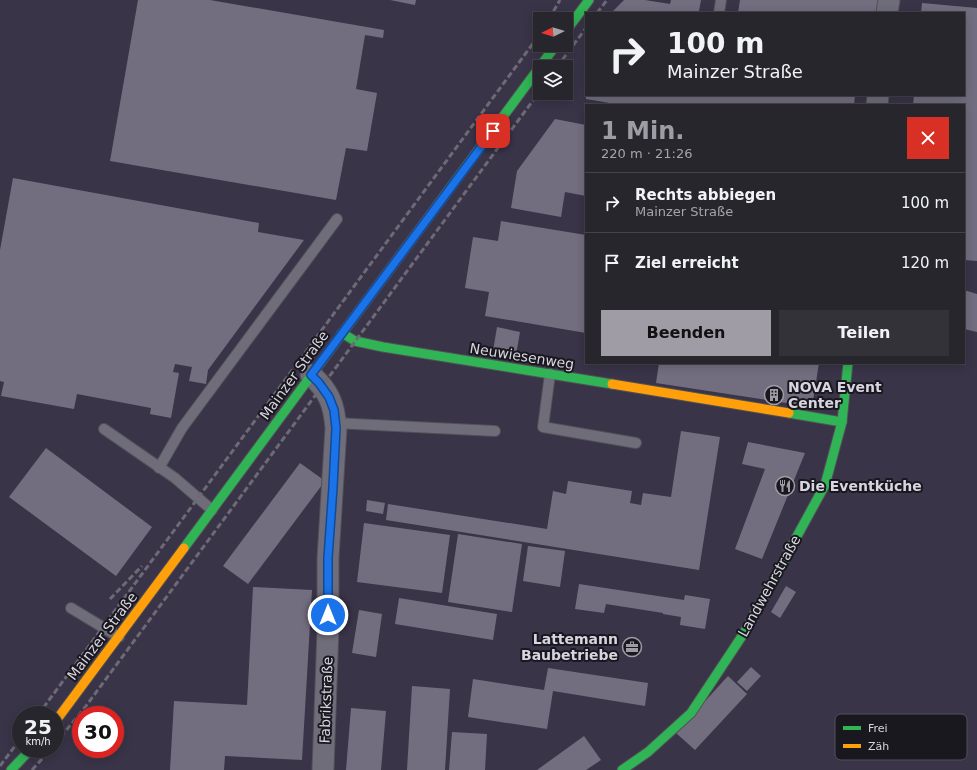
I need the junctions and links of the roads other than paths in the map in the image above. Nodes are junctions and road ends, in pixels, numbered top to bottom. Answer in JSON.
{"nodes":[{"id":1,"x":589,"y":0,"type":"edge"},
{"id":2,"x":721,"y":0,"type":"edge"},
{"id":3,"x":889,"y":0,"type":"edge"},
{"id":4,"x":719,"y":12,"type":"edge"},
{"id":5,"x":888,"y":12,"type":"edge"},
{"id":6,"x":574,"y":19,"type":"joint"},
{"id":7,"x":585,"y":21,"type":"edge"},
{"id":8,"x":551,"y":52,"type":"edge"},
{"id":9,"x":337,"y":219,"type":"dead end"},
{"id":10,"x":342,"y":333,"type":"junction"},
{"id":11,"x":848,"y":364,"type":"edge"},
{"id":12,"x":550,"y":374,"type":"junction"},
{"id":13,"x":311,"y":375,"type":"junction"},
{"id":14,"x":842,"y":422,"type":"junction"},
{"id":15,"x":335,"y":423,"type":"junction"},
{"id":16,"x":104,"y":429,"type":"dead end"},
{"id":17,"x":496,"y":431,"type":"dead end"},
{"id":18,"x":636,"y":443,"type":"dead end"},
{"id":19,"x":159,"y":468,"type":"junction"},
{"id":20,"x":212,"y":510,"type":"junction"},
{"id":21,"x":71,"y":608,"type":"dead end"},
{"id":22,"x":119,"y":637,"type":"junction"},
{"id":23,"x":64,"y":710,"type":"edge"},
{"id":24,"x":22,"y":758,"type":"edge"},
{"id":25,"x":323,"y":769,"type":"dead end"},
{"id":26,"x":11,"y":770,"type":"edge"},
{"id":27,"x":622,"y":770,"type":"edge"}],
"edges":[{"from":1,"to":6,"type":"street"},
{"from":2,"to":4,"type":"lane"},
{"from":3,"to":5,"type":"street"},
{"from":6,"to":7,"type":"lane"},
{"from":8,"to":10,"type":"street","name":"Mainzer Straße"},
{"from":9,"to":19,"type":"lane"},
{"from":10,"to":12,"type":"street","name":"Neuwiesenweg"},
{"from":10,"to":13,"type":"street","name":"Mainzer Straße"},
{"from":11,"to":14,"type":"street","name":"Landwehrstraße"},
{"from":12,"to":14,"type":"street","name":"Neuwiesenweg"},
{"from":12,"to":18,"type":"lane"},
{"from":13,"to":15,"type":"street","name":"Fabrikstraße"},
{"from":13,"to":20,"type":"street","name":"Mainzer Straße"},
{"from":14,"to":27,"type":"street","name":"Landwehrstraße"},
{"from":15,"to":17,"type":"lane"},
{"from":15,"to":25,"type":"street","name":"Fabrikstraße"},
{"from":16,"to":19,"type":"lane"},
{"from":19,"to":20,"type":"lane"},
{"from":20,"to":22,"type":"street","name":"Mainzer Straße"},
{"from":21,"to":22,"type":"lane"},
{"from":22,"to":23,"type":"street","name":"Mainzer Straße"},
{"from":24,"to":26,"type":"street"}]}
